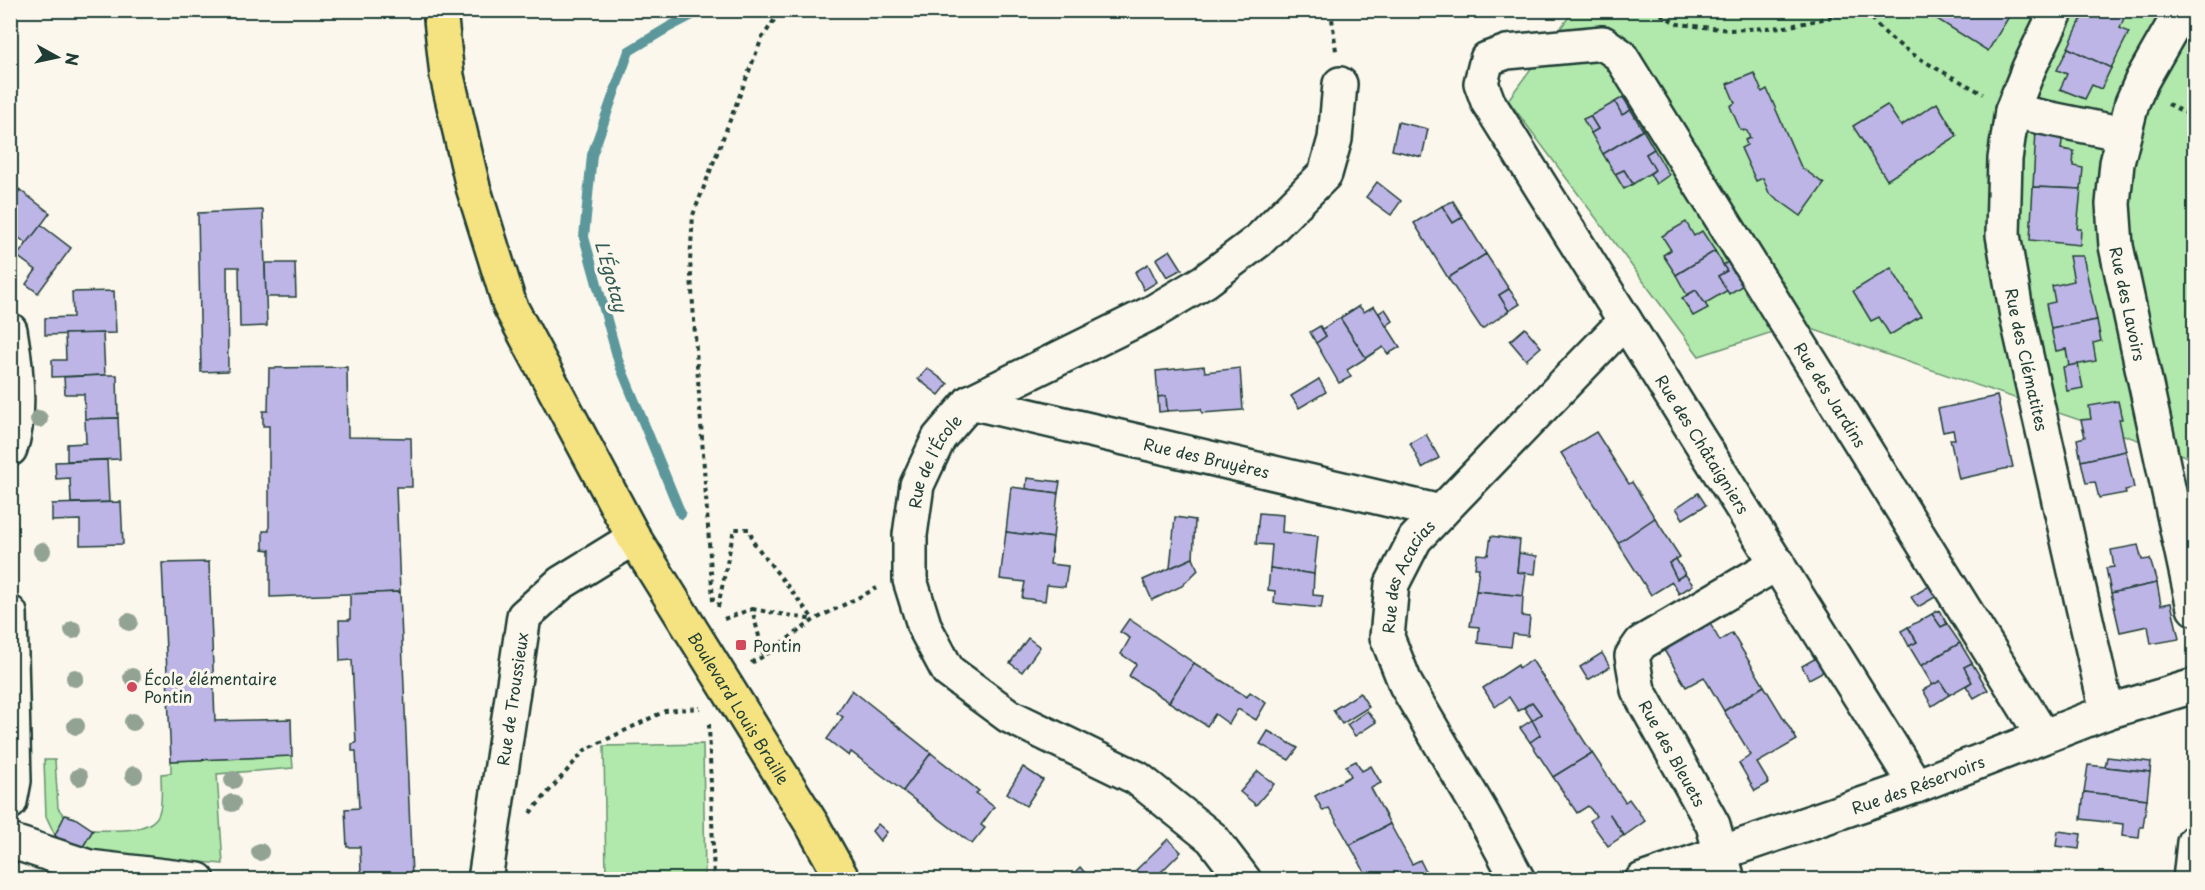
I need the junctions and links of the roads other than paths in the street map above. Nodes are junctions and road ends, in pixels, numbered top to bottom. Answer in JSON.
{"nodes":[{"id":1,"x":440,"y":10,"type":"edge"},
{"id":2,"x":2057,"y":10,"type":"edge"},
{"id":3,"x":2182,"y":10,"type":"edge"},
{"id":4,"x":1340,"y":84,"type":"road end"},
{"id":5,"x":1488,"y":102,"type":"joint"},
{"id":6,"x":2012,"y":111,"type":"junction"},
{"id":7,"x":2124,"y":134,"type":"junction"},
{"id":8,"x":1625,"y":321,"type":"junction"},
{"id":9,"x":10,"y":330,"type":"edge"},
{"id":10,"x":970,"y":402,"type":"junction"},
{"id":11,"x":10,"y":449,"type":"edge"},
{"id":12,"x":1442,"y":512,"type":"junction"},
{"id":13,"x":634,"y":538,"type":"junction"},
{"id":14,"x":1778,"y":562,"type":"junction"},
{"id":15,"x":2194,"y":609,"type":"edge"},
{"id":16,"x":10,"y":612,"type":"edge"},
{"id":17,"x":2194,"y":686,"type":"edge"},
{"id":18,"x":2107,"y":712,"type":"junction"},
{"id":19,"x":2043,"y":736,"type":"junction"},
{"id":20,"x":1916,"y":786,"type":"junction"},
{"id":21,"x":10,"y":802,"type":"edge"},
{"id":22,"x":10,"y":841,"type":"edge"},
{"id":23,"x":2194,"y":842,"type":"edge"},
{"id":24,"x":1724,"y":866,"type":"edge"},
{"id":25,"x":198,"y":879,"type":"edge"},
{"id":26,"x":485,"y":879,"type":"edge"},
{"id":27,"x":843,"y":879,"type":"edge"},
{"id":28,"x":1244,"y":879,"type":"edge"},
{"id":29,"x":1518,"y":879,"type":"edge"},
{"id":30,"x":1642,"y":879,"type":"edge"},
{"id":31,"x":2190,"y":879,"type":"edge"}],
"edges":[{"from":1,"to":13,"type":"main road","name":"Boulevard Louis Braille"},
{"from":2,"to":6,"type":"street","name":"Rue des Clématites"},
{"from":3,"to":7,"type":"street","name":"Rue des Lavoirs"},
{"from":4,"to":10,"type":"street","name":"Rue de l'École"},
{"from":5,"to":8,"type":"street","name":"Rue des Châtaigniers"},
{"from":5,"to":19,"type":"street","name":"Rue des Jardins"},
{"from":6,"to":7,"type":"street"},
{"from":6,"to":18,"type":"street","name":"Rue des Clématites"},
{"from":7,"to":15,"type":"street","name":"Rue des Lavoirs"},
{"from":8,"to":12,"type":"street","name":"Rue des Acacias"},
{"from":8,"to":14,"type":"street","name":"Rue des Châtaigniers"},
{"from":9,"to":11,"type":"street"},
{"from":10,"to":12,"type":"street","name":"Rue des Bruyères"},
{"from":10,"to":28,"type":"street","name":"Rue de l'École"},
{"from":12,"to":29,"type":"street","name":"Rue des Acacias"},
{"from":13,"to":26,"type":"street","name":"Rue de Troussieux"},
{"from":13,"to":27,"type":"main road","name":"Boulevard Louis Braille"},
{"from":14,"to":20,"type":"street","name":"Rue des Châtaigniers"},
{"from":14,"to":24,"type":"street","name":"Rue des Bleuets"},
{"from":16,"to":21,"type":"street"},
{"from":17,"to":18,"type":"street","name":"Rue des Réservoirs"},
{"from":18,"to":19,"type":"street","name":"Rue des Réservoirs"},
{"from":19,"to":20,"type":"street","name":"Rue des Réservoirs"},
{"from":20,"to":24,"type":"street","name":"Rue des Réservoirs"},
{"from":22,"to":25,"type":"street"},
{"from":23,"to":31,"type":"street"},
{"from":24,"to":30,"type":"street","name":"Rue des Réservoirs"}]}
